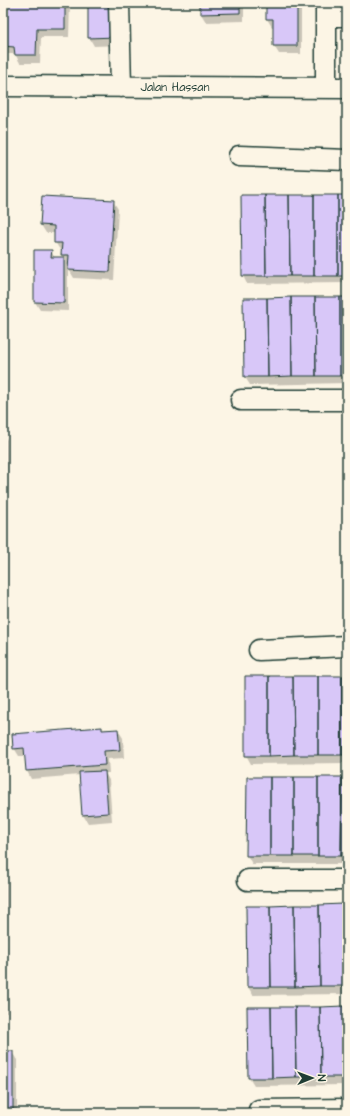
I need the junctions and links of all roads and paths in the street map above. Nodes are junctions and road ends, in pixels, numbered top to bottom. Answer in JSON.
{"nodes":[{"id":1,"x":119,"y":3,"type":"edge"},
{"id":2,"x":326,"y":10,"type":"edge"},
{"id":3,"x":347,"y":16,"type":"edge"},
{"id":4,"x":3,"y":86,"type":"edge"},
{"id":5,"x":121,"y":87,"type":"junction"},
{"id":6,"x":326,"y":88,"type":"junction"},
{"id":7,"x":347,"y":88,"type":"edge"},
{"id":8,"x":239,"y":156,"type":"dead end"},
{"id":9,"x":347,"y":160,"type":"edge"},
{"id":10,"x":241,"y":400,"type":"dead end"},
{"id":11,"x":347,"y":400,"type":"edge"},
{"id":12,"x":347,"y":646,"type":"edge"},
{"id":13,"x":259,"y":650,"type":"dead end"},
{"id":14,"x":248,"y":880,"type":"dead end"},
{"id":15,"x":347,"y":880,"type":"edge"},
{"id":16,"x":347,"y":1108,"type":"edge"},
{"id":17,"x":259,"y":1110,"type":"dead end"}],
"edges":[{"from":1,"to":5,"type":"street"},
{"from":2,"to":3,"type":"street"},
{"from":2,"to":6,"type":"street"},
{"from":4,"to":5,"type":"street","name":"Jalan Hassan"},
{"from":5,"to":6,"type":"street","name":"Jalan Hassan"},
{"from":6,"to":7,"type":"street","name":"Jalan Hassan"},
{"from":8,"to":9,"type":"street"},
{"from":10,"to":11,"type":"street"},
{"from":12,"to":13,"type":"street"},
{"from":14,"to":15,"type":"street"},
{"from":16,"to":17,"type":"street"}]}
